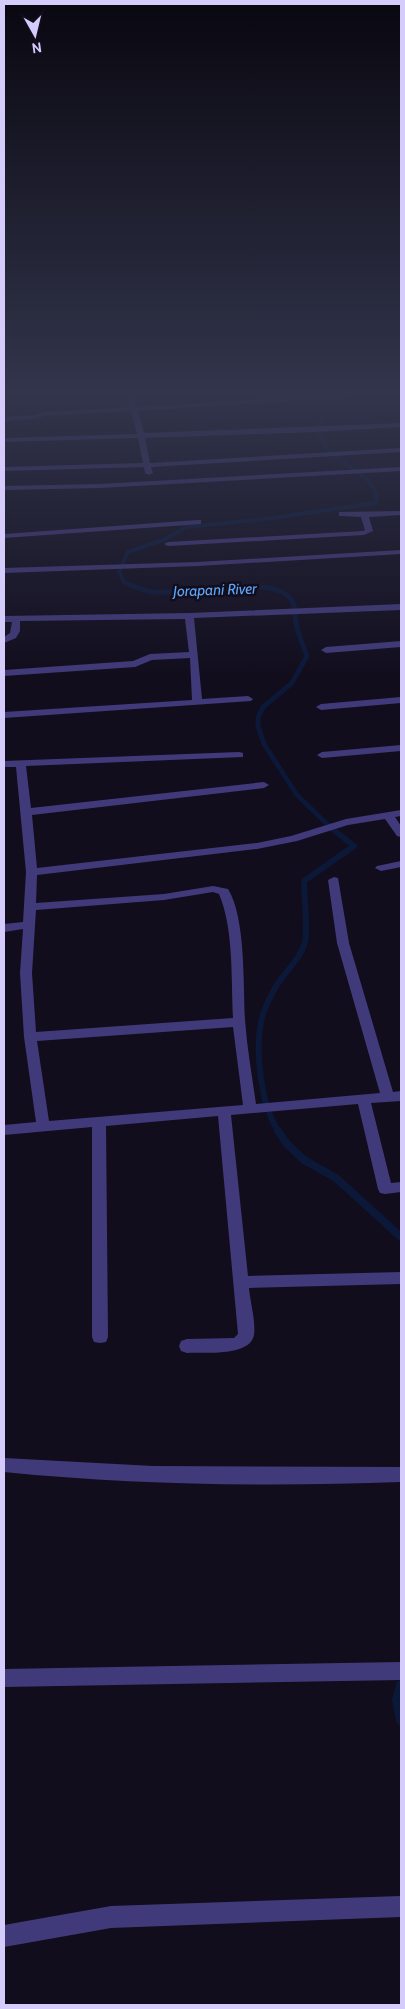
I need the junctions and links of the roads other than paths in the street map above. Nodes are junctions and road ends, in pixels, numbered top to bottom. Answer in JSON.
{"nodes":[{"id":1,"x":401,"y":513,"type":"edge"},
{"id":2,"x":342,"y":514,"type":"dead end"},
{"id":3,"x":364,"y":515,"type":"junction"},
{"id":4,"x":198,"y":522,"type":"dead end"},
{"id":5,"x":4,"y":536,"type":"edge"},
{"id":6,"x":168,"y":544,"type":"dead end"},
{"id":7,"x":278,"y":549,"type":"junction"},
{"id":8,"x":401,"y":552,"type":"edge"},
{"id":9,"x":4,"y":571,"type":"edge"},
{"id":10,"x":401,"y":607,"type":"edge"},
{"id":11,"x":189,"y":616,"type":"junction"},
{"id":12,"x":4,"y":619,"type":"edge"},
{"id":13,"x":16,"y":620,"type":"junction"},
{"id":14,"x":4,"y":640,"type":"edge"},
{"id":15,"x":401,"y":644,"type":"edge"},
{"id":16,"x":326,"y":650,"type":"dead end"},
{"id":17,"x":194,"y":655,"type":"junction"},
{"id":18,"x":4,"y":673,"type":"edge"},
{"id":19,"x":248,"y":699,"type":"dead end"},
{"id":20,"x":401,"y":700,"type":"edge"},
{"id":21,"x":197,"y":703,"type":"junction"},
{"id":22,"x":321,"y":707,"type":"dead end"},
{"id":23,"x":4,"y":715,"type":"edge"},
{"id":24,"x":401,"y":748,"type":"edge"},
{"id":25,"x":239,"y":754,"type":"dead end"},
{"id":26,"x":322,"y":756,"type":"dead end"},
{"id":27,"x":4,"y":764,"type":"edge"},
{"id":28,"x":21,"y":764,"type":"junction"},
{"id":29,"x":264,"y":785,"type":"dead end"},
{"id":30,"x":27,"y":812,"type":"junction"},
{"id":31,"x":401,"y":813,"type":"edge"},
{"id":32,"x":388,"y":815,"type":"junction"},
{"id":33,"x":401,"y":834,"type":"edge"},
{"id":34,"x":401,"y":864,"type":"edge"},
{"id":35,"x":381,"y":868,"type":"dead end"},
{"id":36,"x":32,"y":872,"type":"junction"},
{"id":37,"x":334,"y":880,"type":"dead end"},
{"id":38,"x":29,"y":907,"type":"junction"},
{"id":39,"x":28,"y":925,"type":"junction"},
{"id":40,"x":4,"y":928,"type":"edge"},
{"id":41,"x":239,"y":1022,"type":"junction"},
{"id":42,"x":30,"y":1037,"type":"junction"},
{"id":43,"x":395,"y":1096,"type":"edge"},
{"id":44,"x":363,"y":1098,"type":"junction"},
{"id":45,"x":255,"y":1107,"type":"junction"},
{"id":46,"x":224,"y":1110,"type":"junction"},
{"id":47,"x":99,"y":1121,"type":"junction"},
{"id":48,"x":43,"y":1126,"type":"junction"},
{"id":49,"x":4,"y":1130,"type":"edge"},
{"id":50,"x":401,"y":1187,"type":"edge"},
{"id":51,"x":401,"y":1278,"type":"edge"},
{"id":52,"x":242,"y":1282,"type":"junction"},
{"id":53,"x":100,"y":1337,"type":"dead end"},
{"id":54,"x":187,"y":1346,"type":"dead end"},
{"id":55,"x":4,"y":1465,"type":"edge"},
{"id":56,"x":401,"y":1475,"type":"edge"},
{"id":57,"x":401,"y":1671,"type":"edge"},
{"id":58,"x":4,"y":1678,"type":"edge"},
{"id":59,"x":401,"y":1906,"type":"edge"},
{"id":60,"x":4,"y":1936,"type":"edge"}],
"edges":[{"from":1,"to":3,"type":"street"},
{"from":2,"to":3,"type":"street"},
{"from":3,"to":7,"type":"street"},
{"from":4,"to":5,"type":"street"},
{"from":6,"to":7,"type":"street"},
{"from":7,"to":8,"type":"street"},
{"from":7,"to":9,"type":"street"},
{"from":10,"to":11,"type":"street"},
{"from":11,"to":13,"type":"street"},
{"from":11,"to":17,"type":"street"},
{"from":12,"to":13,"type":"street"},
{"from":13,"to":14,"type":"street"},
{"from":15,"to":16,"type":"street"},
{"from":17,"to":18,"type":"street"},
{"from":17,"to":21,"type":"street"},
{"from":19,"to":21,"type":"street"},
{"from":20,"to":22,"type":"street"},
{"from":21,"to":23,"type":"street"},
{"from":24,"to":26,"type":"street"},
{"from":25,"to":28,"type":"street"},
{"from":27,"to":28,"type":"street"},
{"from":28,"to":30,"type":"street"},
{"from":29,"to":30,"type":"street"},
{"from":30,"to":36,"type":"street"},
{"from":31,"to":32,"type":"street"},
{"from":32,"to":33,"type":"street"},
{"from":32,"to":36,"type":"street"},
{"from":34,"to":35,"type":"street"},
{"from":36,"to":38,"type":"street"},
{"from":37,"to":43,"type":"street"},
{"from":38,"to":39,"type":"street"},
{"from":38,"to":41,"type":"street"},
{"from":39,"to":40,"type":"street"},
{"from":39,"to":42,"type":"street"},
{"from":41,"to":42,"type":"street"},
{"from":41,"to":45,"type":"street"},
{"from":42,"to":48,"type":"street"},
{"from":43,"to":44,"type":"street"},
{"from":44,"to":45,"type":"street"},
{"from":44,"to":50,"type":"street"},
{"from":45,"to":46,"type":"street"},
{"from":46,"to":47,"type":"street"},
{"from":46,"to":52,"type":"street"},
{"from":47,"to":48,"type":"street"},
{"from":47,"to":53,"type":"street"},
{"from":48,"to":49,"type":"street"},
{"from":51,"to":52,"type":"street"},
{"from":52,"to":54,"type":"street"},
{"from":55,"to":56,"type":"street"},
{"from":57,"to":58,"type":"street"},
{"from":59,"to":60,"type":"street"}]}
